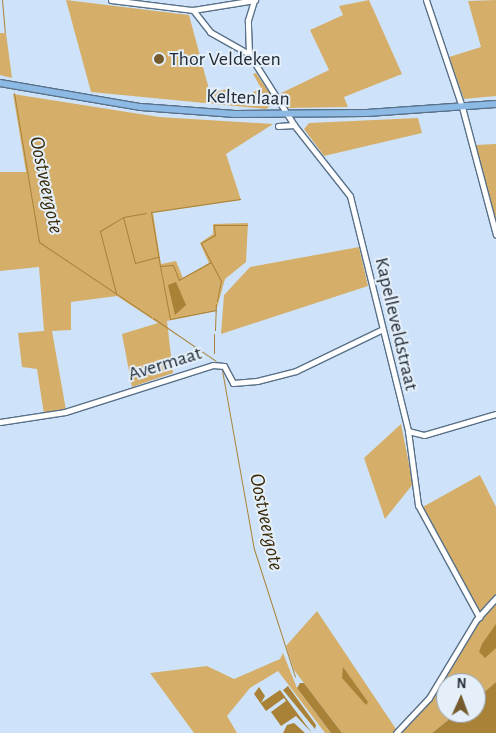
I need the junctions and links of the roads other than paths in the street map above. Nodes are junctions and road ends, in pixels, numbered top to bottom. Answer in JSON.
{"nodes":[{"id":1,"x":111,"y":0,"type":"edge"},
{"id":2,"x":254,"y":0,"type":"edge"},
{"id":3,"x":426,"y":0,"type":"edge"},
{"id":4,"x":193,"y":10,"type":"junction"},
{"id":5,"x":249,"y":54,"type":"junction"},
{"id":6,"x":0,"y":83,"type":"edge"},
{"id":7,"x":496,"y":104,"type":"edge"},
{"id":8,"x":462,"y":106,"type":"junction"},
{"id":9,"x":288,"y":116,"type":"junction"},
{"id":10,"x":278,"y":126,"type":"dead end"},
{"id":11,"x":294,"y":126,"type":"junction"},
{"id":12,"x":496,"y":235,"type":"edge"},
{"id":13,"x":381,"y":330,"type":"junction"},
{"id":14,"x":496,"y":414,"type":"edge"},
{"id":15,"x":0,"y":422,"type":"edge"},
{"id":16,"x":408,"y":431,"type":"junction"},
{"id":17,"x":496,"y":598,"type":"edge"},
{"id":18,"x":479,"y":617,"type":"junction"},
{"id":19,"x":396,"y":733,"type":"edge"}],
"edges":[{"from":1,"to":4,"type":"street"},
{"from":2,"to":4,"type":"street"},
{"from":2,"to":5,"type":"street"},
{"from":3,"to":8,"type":"street"},
{"from":4,"to":5,"type":"street"},
{"from":5,"to":9,"type":"street","name":"Kapelleveldstraat"},
{"from":6,"to":9,"type":"main road","name":"Keltenlaan"},
{"from":7,"to":8,"type":"main road","name":"Keltenlaan"},
{"from":8,"to":9,"type":"main road","name":"Keltenlaan"},
{"from":8,"to":12,"type":"street"},
{"from":9,"to":11,"type":"street","name":"Kapelleveldstraat"},
{"from":10,"to":11,"type":"street"},
{"from":11,"to":13,"type":"street","name":"Kapelleveldstraat"},
{"from":13,"to":15,"type":"street","name":"Avermaat"},
{"from":13,"to":16,"type":"street","name":"Kapelleveldstraat"},
{"from":14,"to":16,"type":"street"},
{"from":16,"to":18,"type":"street","name":"Kapelleveldstraat"},
{"from":17,"to":18,"type":"street"},
{"from":18,"to":19,"type":"street"}]}
